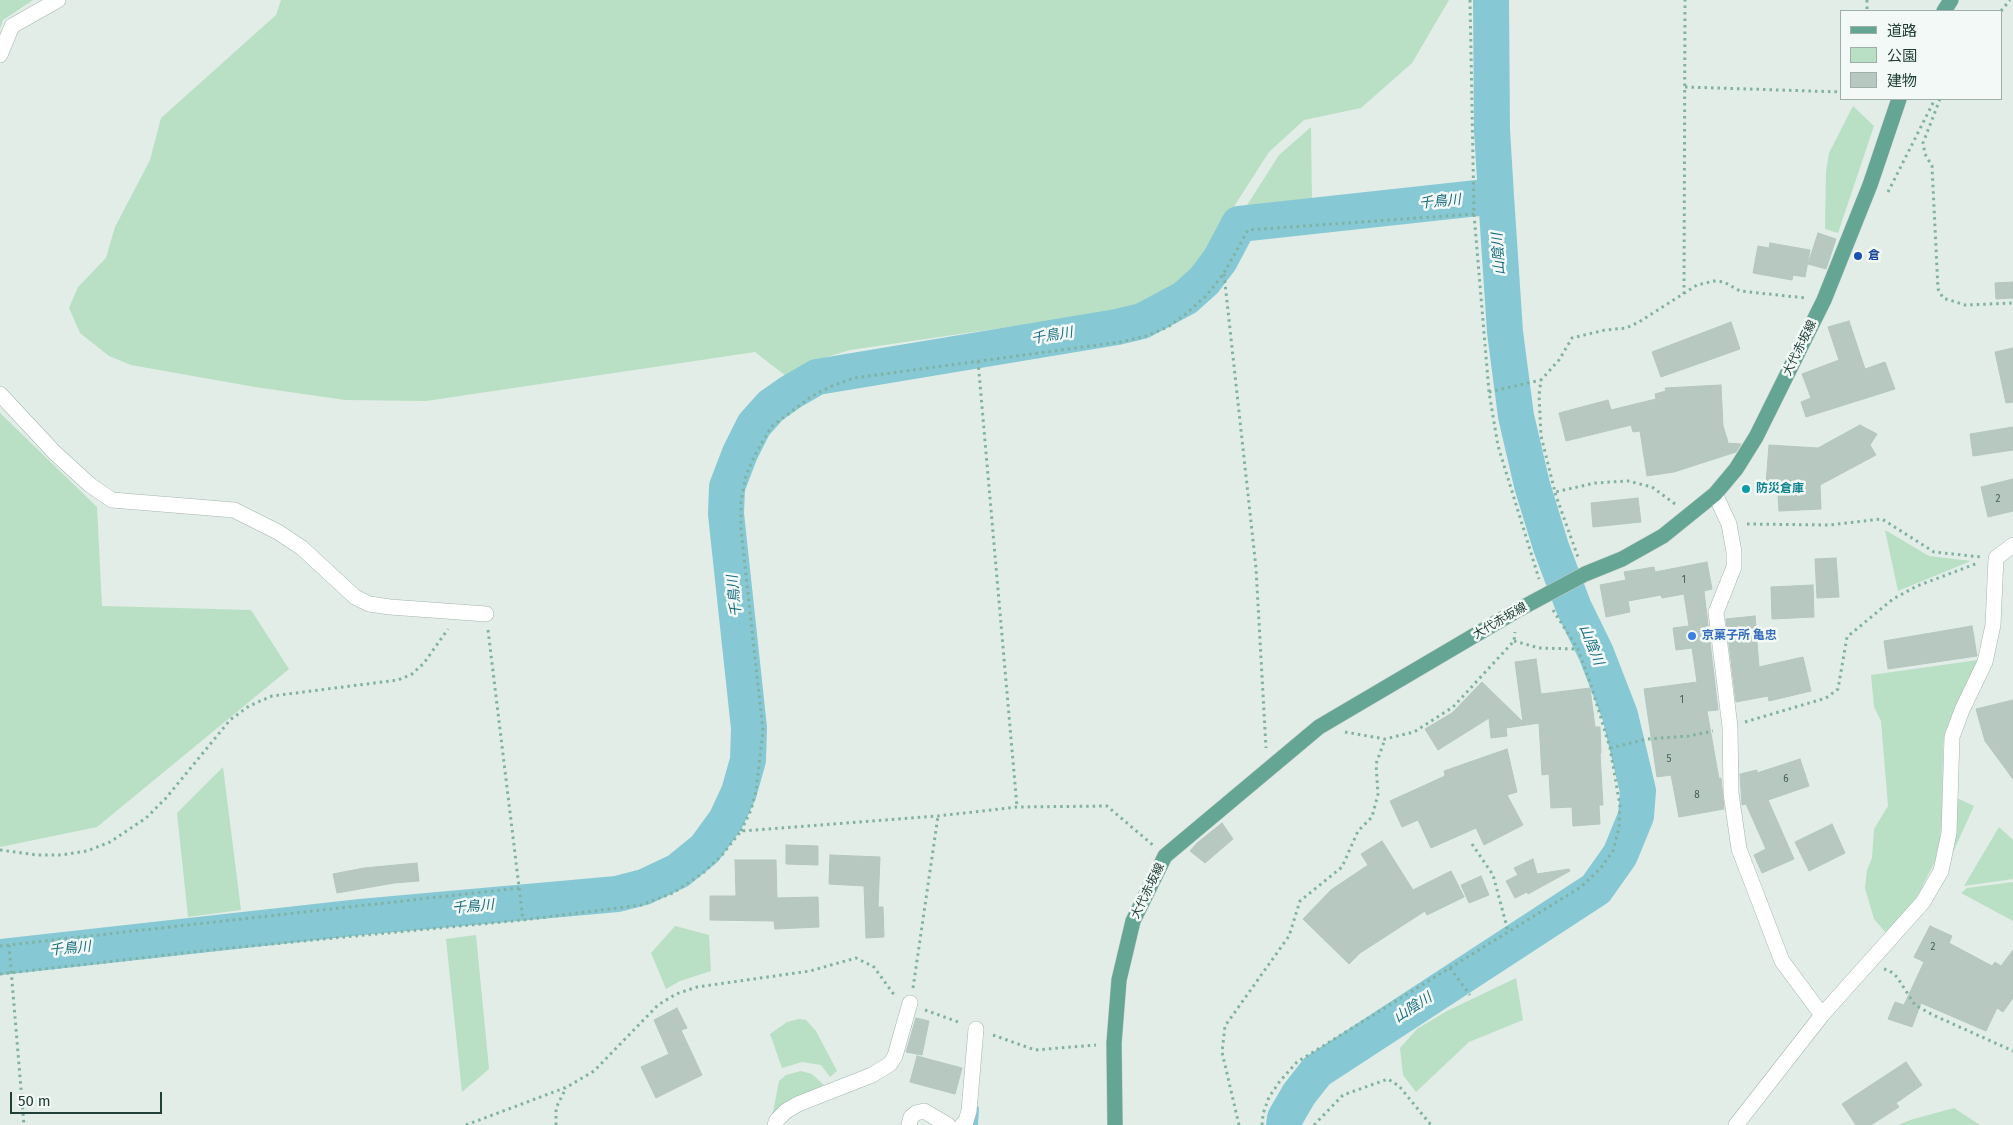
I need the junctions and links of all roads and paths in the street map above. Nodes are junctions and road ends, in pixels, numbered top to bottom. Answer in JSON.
{"nodes":[{"id":1,"x":58,"y":0,"type":"edge"},
{"id":2,"x":1470,"y":0,"type":"edge"},
{"id":3,"x":1685,"y":0,"type":"edge"},
{"id":4,"x":2010,"y":0,"type":"edge"},
{"id":5,"x":2002,"y":10,"type":"edge"},
{"id":6,"x":0,"y":55,"type":"edge"},
{"id":7,"x":1685,"y":87,"type":"junction"},
{"id":8,"x":1840,"y":92,"type":"edge"},
{"id":9,"x":1899,"y":100,"type":"edge"},
{"id":10,"x":1940,"y":100,"type":"edge"},
{"id":11,"x":1474,"y":214,"type":"junction"},
{"id":12,"x":1224,"y":273,"type":"junction"},
{"id":13,"x":1684,"y":294,"type":"junction"},
{"id":14,"x":1824,"y":300,"type":"junction"},
{"id":15,"x":2013,"y":303,"type":"edge"},
{"id":16,"x":978,"y":361,"type":"junction"},
{"id":17,"x":1541,"y":380,"type":"junction"},
{"id":18,"x":1489,"y":392,"type":"junction"},
{"id":19,"x":0,"y":394,"type":"edge"},
{"id":20,"x":1555,"y":492,"type":"junction"},
{"id":21,"x":1715,"y":494,"type":"junction"},
{"id":22,"x":1689,"y":516,"type":"junction"},
{"id":23,"x":1729,"y":524,"type":"junction"},
{"id":24,"x":2013,"y":545,"type":"edge"},
{"id":25,"x":1996,"y":558,"type":"junction"},
{"id":26,"x":1583,"y":576,"type":"junction"},
{"id":27,"x":1548,"y":595,"type":"junction"},
{"id":28,"x":461,"y":611,"type":"junction"},
{"id":29,"x":1516,"y":611,"type":"junction"},
{"id":30,"x":486,"y":614,"type":"joint"},
{"id":31,"x":1514,"y":641,"type":"junction"},
{"id":32,"x":1578,"y":650,"type":"junction"},
{"id":33,"x":1730,"y":726,"type":"junction"},
{"id":34,"x":1319,"y":727,"type":"junction"},
{"id":35,"x":1385,"y":739,"type":"junction"},
{"id":36,"x":1610,"y":748,"type":"junction"},
{"id":37,"x":1267,"y":770,"type":"junction"},
{"id":38,"x":1017,"y":807,"type":"junction"},
{"id":39,"x":938,"y":816,"type":"junction"},
{"id":40,"x":741,"y":831,"type":"junction"},
{"id":41,"x":1472,"y":844,"type":"dead end"},
{"id":42,"x":0,"y":850,"type":"edge"},
{"id":43,"x":1165,"y":856,"type":"junction"},
{"id":44,"x":519,"y":888,"type":"junction"},
{"id":45,"x":523,"y":920,"type":"junction"},
{"id":46,"x":1508,"y":931,"type":"junction"},
{"id":47,"x":9,"y":945,"type":"junction"},
{"id":48,"x":0,"y":946,"type":"edge"},
{"id":49,"x":1868,"y":964,"type":"junction"},
{"id":50,"x":1450,"y":968,"type":"junction"},
{"id":51,"x":11,"y":973,"type":"junction"},
{"id":52,"x":0,"y":974,"type":"edge"},
{"id":53,"x":1470,"y":995,"type":"dead end"},
{"id":54,"x":910,"y":1003,"type":"junction"},
{"id":55,"x":1822,"y":1015,"type":"junction"},
{"id":56,"x":976,"y":1028,"type":"junction"},
{"id":57,"x":1114,"y":1043,"type":"junction"},
{"id":58,"x":2013,"y":1051,"type":"edge"},
{"id":59,"x":567,"y":1087,"type":"junction"},
{"id":60,"x":24,"y":1125,"type":"edge"},
{"id":61,"x":466,"y":1125,"type":"edge"},
{"id":62,"x":556,"y":1125,"type":"edge"},
{"id":63,"x":775,"y":1125,"type":"edge"},
{"id":64,"x":909,"y":1125,"type":"edge"},
{"id":65,"x":948,"y":1125,"type":"edge"},
{"id":66,"x":962,"y":1125,"type":"edge"},
{"id":67,"x":1115,"y":1125,"type":"edge"},
{"id":68,"x":1239,"y":1125,"type":"edge"},
{"id":69,"x":1262,"y":1125,"type":"edge"},
{"id":70,"x":1314,"y":1125,"type":"edge"},
{"id":71,"x":1431,"y":1125,"type":"edge"},
{"id":72,"x":1736,"y":1125,"type":"edge"}],
"edges":[{"from":1,"to":6,"type":"street"},
{"from":2,"to":11,"type":"path"},
{"from":3,"to":7,"type":"path"},
{"from":4,"to":5,"type":"path"},
{"from":7,"to":8,"type":"path"},
{"from":7,"to":13,"type":"path"},
{"from":9,"to":14,"type":"main road","name":"大代赤坂線"},
{"from":10,"to":15,"type":"path"},
{"from":11,"to":12,"type":"path"},
{"from":11,"to":18,"type":"path"},
{"from":12,"to":16,"type":"path"},
{"from":12,"to":37,"type":"path"},
{"from":13,"to":14,"type":"path"},
{"from":13,"to":17,"type":"path"},
{"from":14,"to":21,"type":"main road","name":"大代赤坂線"},
{"from":16,"to":38,"type":"path"},
{"from":16,"to":40,"type":"path"},
{"from":17,"to":18,"type":"path"},
{"from":17,"to":20,"type":"path"},
{"from":18,"to":27,"type":"path"},
{"from":19,"to":28,"type":"street"},
{"from":20,"to":22,"type":"path"},
{"from":20,"to":26,"type":"path"},
{"from":21,"to":22,"type":"main road","name":"大代赤坂線"},
{"from":21,"to":23,"type":"street"},
{"from":22,"to":26,"type":"main road","name":"大代赤坂線"},
{"from":23,"to":25,"type":"path"},
{"from":23,"to":33,"type":"street"},
{"from":24,"to":25,"type":"street"},
{"from":25,"to":33,"type":"path"},
{"from":25,"to":49,"type":"street"},
{"from":26,"to":27,"type":"main road","name":"大代赤坂線"},
{"from":27,"to":29,"type":"main road","name":"大代赤坂線"},
{"from":27,"to":32,"type":"path"},
{"from":28,"to":30,"type":"street"},
{"from":28,"to":42,"type":"path"},
{"from":29,"to":31,"type":"path"},
{"from":29,"to":34,"type":"main road","name":"大代赤坂線"},
{"from":30,"to":44,"type":"path"},
{"from":31,"to":32,"type":"path"},
{"from":31,"to":35,"type":"path"},
{"from":32,"to":36,"type":"path"},
{"from":33,"to":36,"type":"path"},
{"from":33,"to":55,"type":"street"},
{"from":34,"to":35,"type":"path"},
{"from":34,"to":37,"type":"main road","name":"大代赤坂線"},
{"from":35,"to":68,"type":"path"},
{"from":36,"to":46,"type":"path"},
{"from":37,"to":43,"type":"main road","name":"大代赤坂線"},
{"from":38,"to":39,"type":"path"},
{"from":38,"to":43,"type":"path"},
{"from":39,"to":40,"type":"path"},
{"from":39,"to":54,"type":"path"},
{"from":40,"to":45,"type":"path"},
{"from":41,"to":46,"type":"path"},
{"from":43,"to":57,"type":"main road","name":"大代赤坂線"},
{"from":44,"to":45,"type":"path"},
{"from":44,"to":47,"type":"path"},
{"from":45,"to":51,"type":"path"},
{"from":46,"to":50,"type":"path"},
{"from":47,"to":48,"type":"path"},
{"from":47,"to":51,"type":"path"},
{"from":49,"to":55,"type":"street"},
{"from":49,"to":58,"type":"path"},
{"from":50,"to":53,"type":"path"},
{"from":50,"to":69,"type":"path"},
{"from":51,"to":52,"type":"path"},
{"from":51,"to":60,"type":"path"},
{"from":54,"to":56,"type":"path"},
{"from":54,"to":59,"type":"path"},
{"from":54,"to":63,"type":"street"},
{"from":55,"to":72,"type":"street"},
{"from":56,"to":57,"type":"path"},
{"from":56,"to":66,"type":"street"},
{"from":57,"to":67,"type":"main road","name":"大代赤坂線"},
{"from":59,"to":61,"type":"path"},
{"from":59,"to":62,"type":"path"},
{"from":64,"to":65,"type":"street"},
{"from":70,"to":71,"type":"path"}]}
